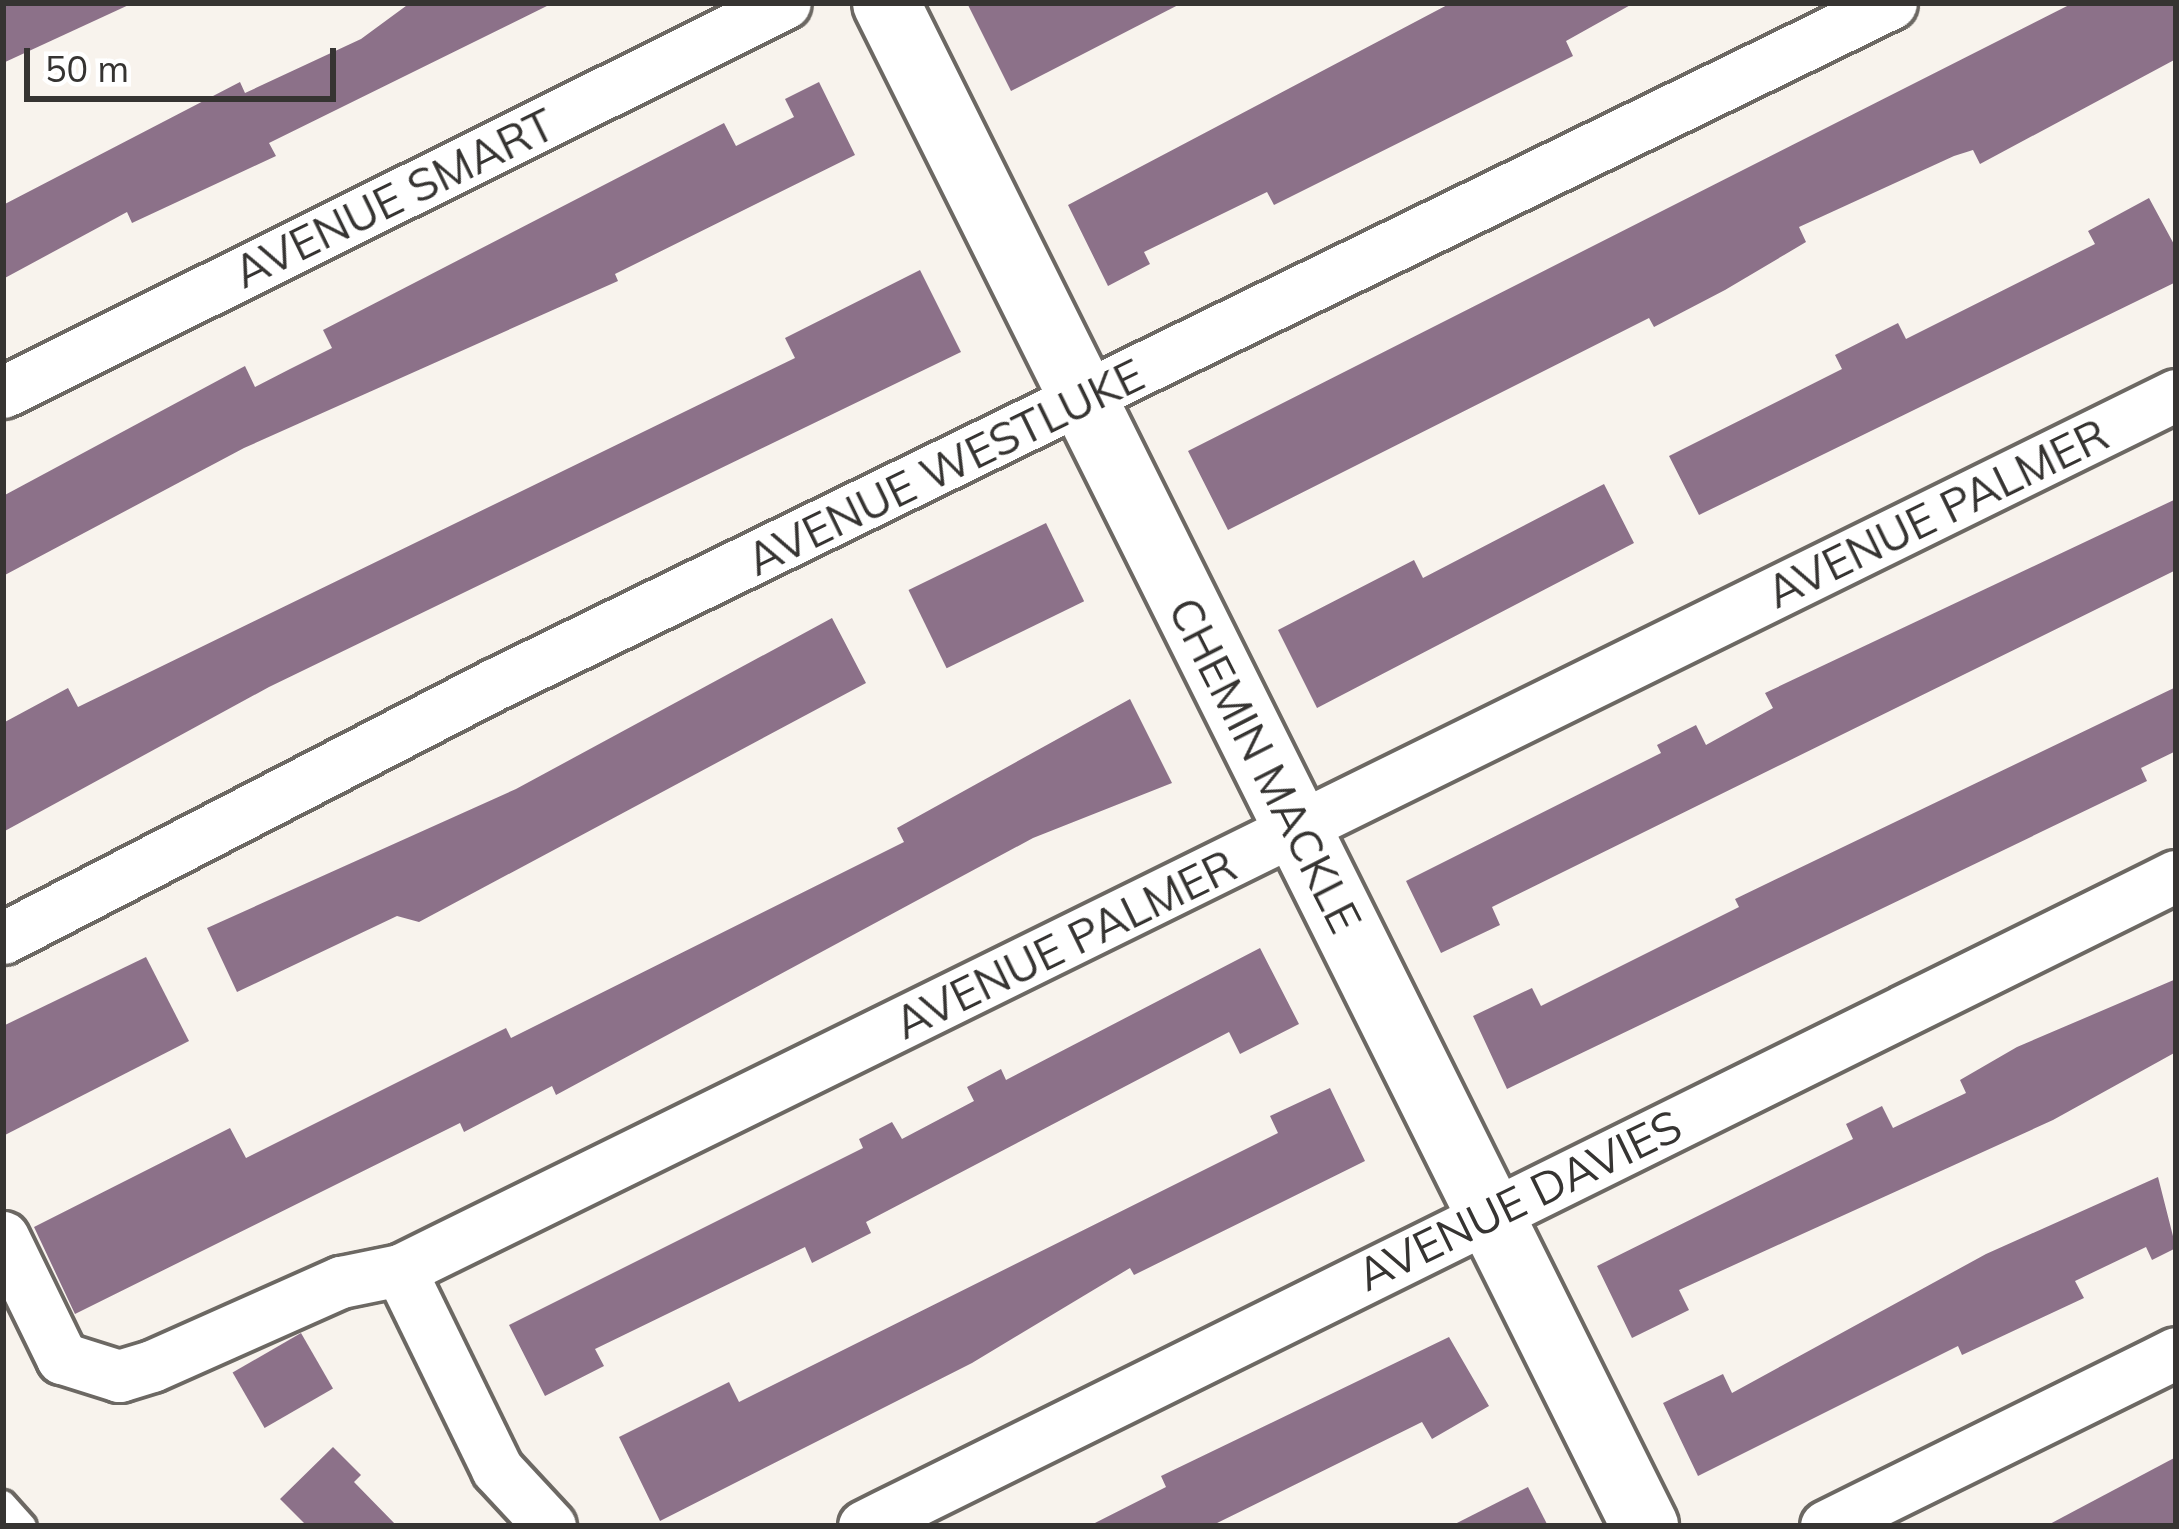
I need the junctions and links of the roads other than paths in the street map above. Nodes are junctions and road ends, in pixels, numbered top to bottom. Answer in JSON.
{"nodes":[{"id":1,"x":785,"y":3,"type":"edge"},
{"id":2,"x":886,"y":3,"type":"edge"},
{"id":3,"x":1891,"y":3,"type":"edge"},
{"id":4,"x":3,"y":392,"type":"edge"},
{"id":5,"x":2176,"y":395,"type":"edge"},
{"id":6,"x":1083,"y":402,"type":"junction"},
{"id":7,"x":1297,"y":830,"type":"junction"},
{"id":8,"x":2176,"y":876,"type":"edge"},
{"id":9,"x":3,"y":938,"type":"edge"},
{"id":10,"x":1492,"y":1211,"type":"junction"},
{"id":11,"x":3,"y":1237,"type":"edge"},
{"id":12,"x":400,"y":1270,"type":"junction"},
{"id":13,"x":2176,"y":1353,"type":"edge"},
{"id":14,"x":3,"y":1503,"type":"edge"},
{"id":15,"x":24,"y":1526,"type":"edge"},
{"id":16,"x":550,"y":1526,"type":"edge"},
{"id":17,"x":863,"y":1526,"type":"edge"},
{"id":18,"x":1645,"y":1526,"type":"edge"},
{"id":19,"x":1826,"y":1526,"type":"edge"}],
"edges":[{"from":1,"to":4,"type":"street","name":"AVENUE SMART"},
{"from":2,"to":6,"type":"street","name":"CHEMIN MACKLE"},
{"from":3,"to":6,"type":"street","name":"AVENUE WESTLUKE"},
{"from":5,"to":7,"type":"street","name":"AVENUE PALMER"},
{"from":6,"to":7,"type":"street","name":"CHEMIN MACKLE"},
{"from":6,"to":9,"type":"street","name":"AVENUE WESTLUKE"},
{"from":7,"to":10,"type":"street","name":"CHEMIN MACKLE"},
{"from":7,"to":12,"type":"street","name":"AVENUE PALMER"},
{"from":8,"to":10,"type":"street","name":"AVENUE DAVIES"},
{"from":10,"to":17,"type":"street","name":"AVENUE DAVIES"},
{"from":10,"to":18,"type":"street","name":"CHEMIN MACKLE"},
{"from":11,"to":12,"type":"street","name":"AVENUE PALMER"},
{"from":12,"to":16,"type":"street"},
{"from":13,"to":19,"type":"street"},
{"from":14,"to":15,"type":"lane"}]}
